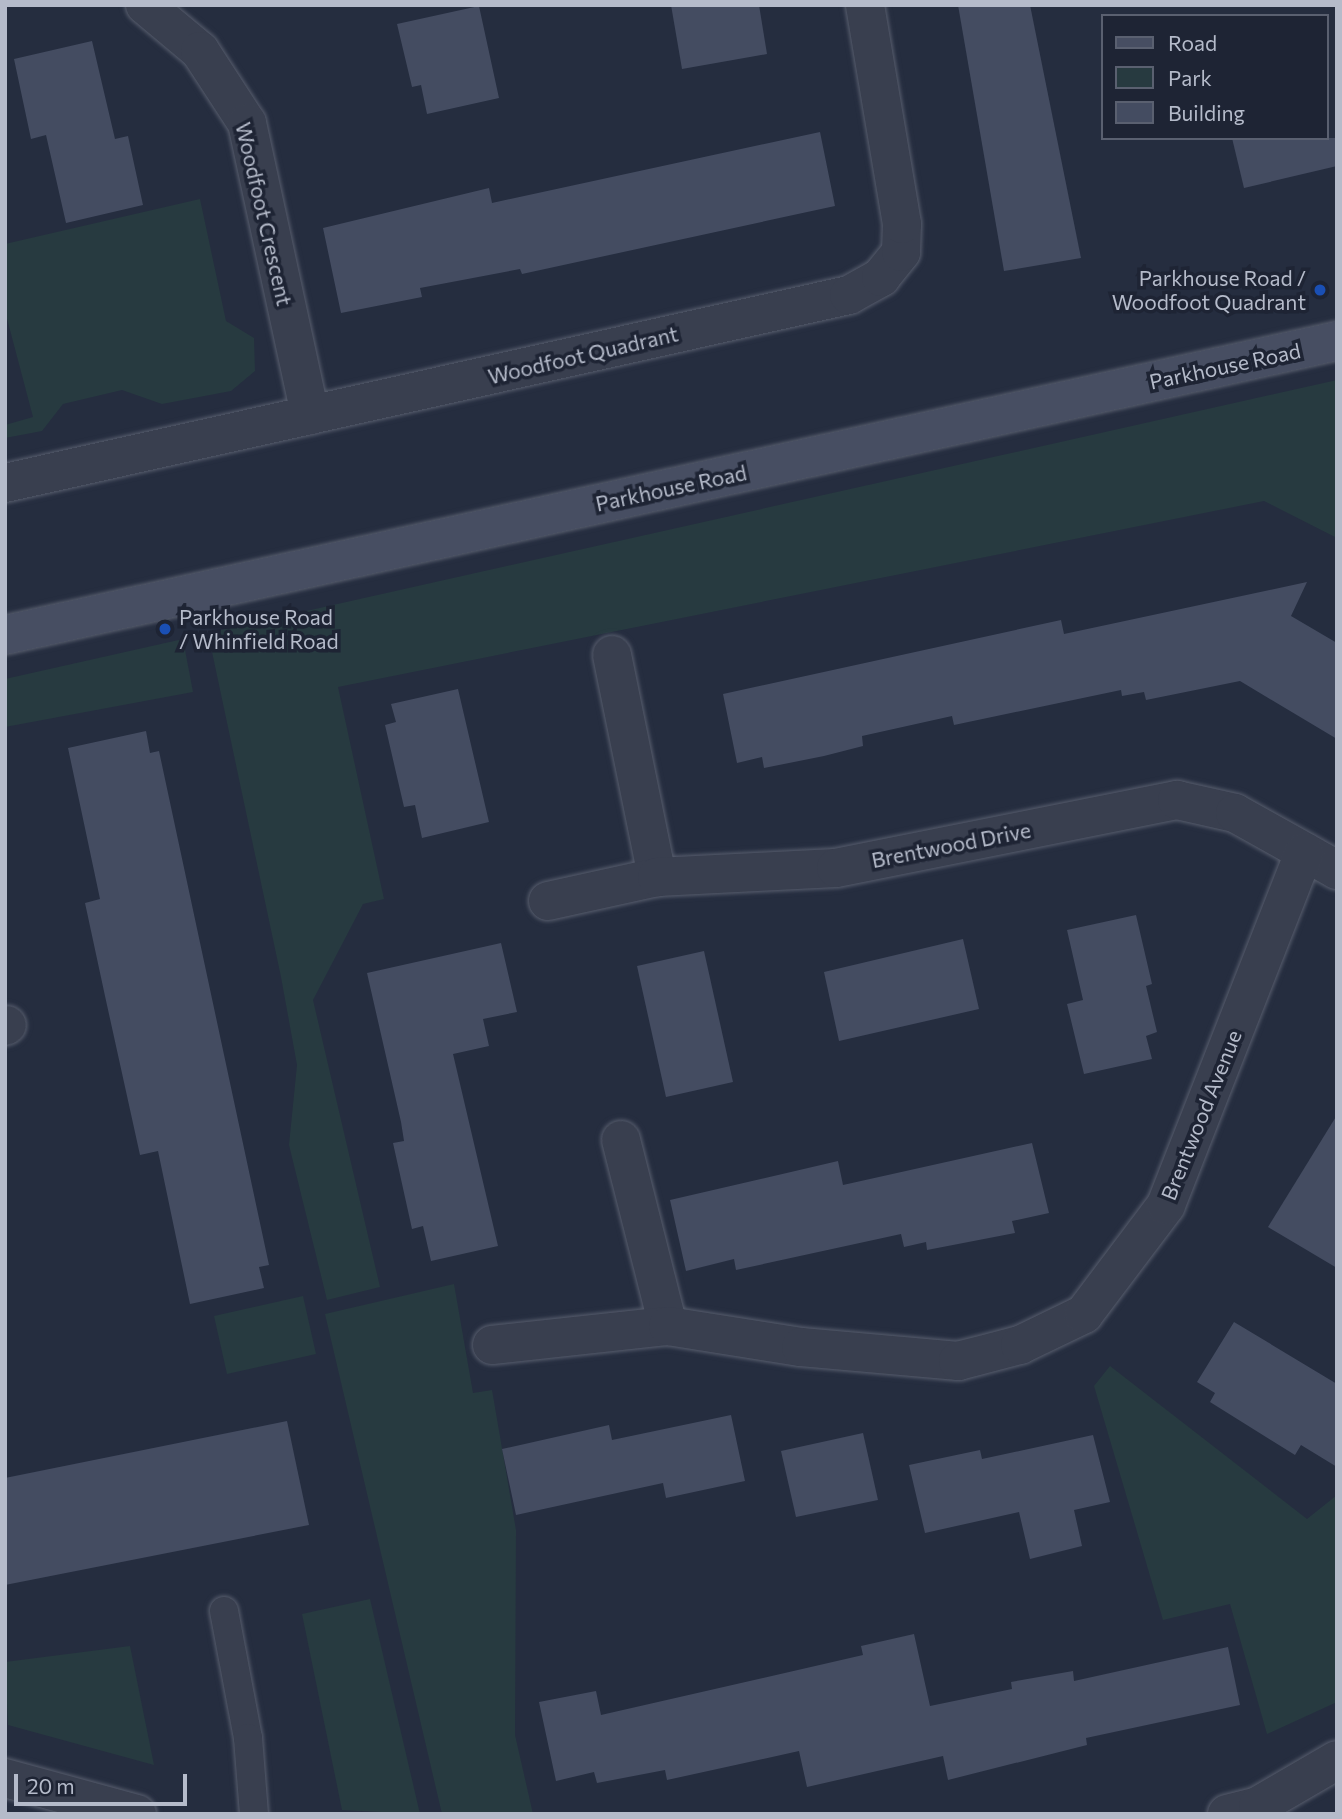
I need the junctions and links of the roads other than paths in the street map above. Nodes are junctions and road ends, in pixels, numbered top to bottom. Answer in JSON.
{"nodes":[{"id":1,"x":145,"y":5,"type":"edge"},
{"id":2,"x":864,"y":5,"type":"edge"},
{"id":3,"x":1337,"y":341,"type":"edge"},
{"id":4,"x":310,"y":415,"type":"junction"},
{"id":5,"x":5,"y":483,"type":"edge"},
{"id":6,"x":5,"y":635,"type":"edge"},
{"id":7,"x":612,"y":655,"type":"dead end"},
{"id":8,"x":1304,"y":852,"type":"junction"},
{"id":9,"x":1337,"y":870,"type":"edge"},
{"id":10,"x":657,"y":877,"type":"junction"},
{"id":11,"x":548,"y":901,"type":"dead end"},
{"id":12,"x":621,"y":1140,"type":"dead end"},
{"id":13,"x":668,"y":1326,"type":"junction"},
{"id":14,"x":492,"y":1345,"type":"dead end"},
{"id":15,"x":224,"y":1611,"type":"dead end"},
{"id":16,"x":1337,"y":1760,"type":"edge"},
{"id":17,"x":5,"y":1778,"type":"edge"},
{"id":18,"x":1249,"y":1811,"type":"edge"},
{"id":19,"x":137,"y":1814,"type":"edge"},
{"id":20,"x":254,"y":1814,"type":"edge"}],
"edges":[{"from":1,"to":4,"type":"street","name":"Woodfoot Crescent"},
{"from":2,"to":4,"type":"street","name":"Woodfoot Quadrant"},
{"from":3,"to":6,"type":"main road","name":"Parkhouse Road"},
{"from":4,"to":5,"type":"street","name":"Woodfoot Quadrant"},
{"from":7,"to":10,"type":"street"},
{"from":8,"to":9,"type":"street","name":"Brentwood Drive"},
{"from":8,"to":10,"type":"street","name":"Brentwood Drive"},
{"from":8,"to":13,"type":"street","name":"Brentwood Avenue"},
{"from":10,"to":11,"type":"street","name":"Brentwood Drive"},
{"from":12,"to":13,"type":"street"},
{"from":13,"to":14,"type":"street","name":"Brentwood Avenue"},
{"from":15,"to":20,"type":"lane"},
{"from":16,"to":18,"type":"street"},
{"from":17,"to":19,"type":"street"}]}
